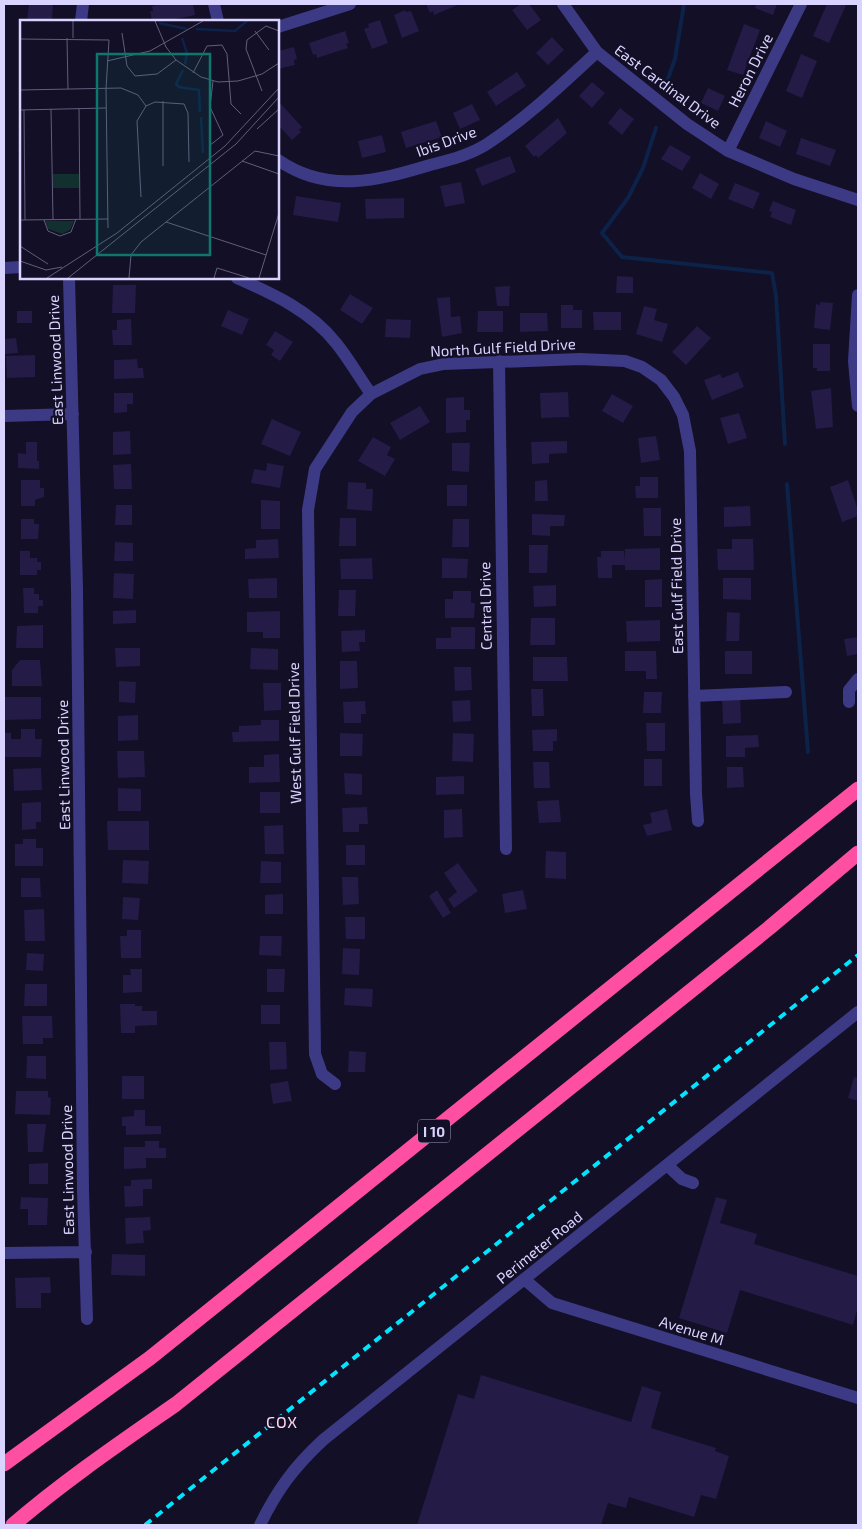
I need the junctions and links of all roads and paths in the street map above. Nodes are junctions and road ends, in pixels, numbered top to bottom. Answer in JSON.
{"nodes":[{"id":1,"x":83,"y":4,"type":"edge"},
{"id":2,"x":214,"y":4,"type":"edge"},
{"id":3,"x":350,"y":4,"type":"edge"},
{"id":4,"x":563,"y":4,"type":"edge"},
{"id":5,"x":801,"y":4,"type":"edge"},
{"id":6,"x":81,"y":20,"type":"edge"},
{"id":7,"x":218,"y":20,"type":"edge"},
{"id":8,"x":279,"y":27,"type":"edge"},
{"id":9,"x":597,"y":52,"type":"junction"},
{"id":10,"x":728,"y":151,"type":"junction"},
{"id":11,"x":279,"y":161,"type":"edge"},
{"id":12,"x":858,"y":200,"type":"edge"},
{"id":13,"x":20,"y":267,"type":"edge"},
{"id":14,"x":4,"y":268,"type":"edge"},
{"id":15,"x":69,"y":279,"type":"edge"},
{"id":16,"x":240,"y":279,"type":"edge"},
{"id":17,"x":858,"y":295,"type":"edge"},
{"id":18,"x":499,"y":362,"type":"junction"},
{"id":19,"x":642,"y":367,"type":"joint"},
{"id":20,"x":371,"y":394,"type":"junction"},
{"id":21,"x":858,"y":406,"type":"edge"},
{"id":22,"x":73,"y":414,"type":"junction"},
{"id":23,"x":4,"y":416,"type":"edge"},
{"id":24,"x":858,"y":678,"type":"edge"},
{"id":25,"x":786,"y":692,"type":"dead end"},
{"id":26,"x":694,"y":696,"type":"junction"},
{"id":27,"x":849,"y":702,"type":"dead end"},
{"id":28,"x":858,"y":790,"type":"edge"},
{"id":29,"x":698,"y":821,"type":"dead end"},
{"id":30,"x":506,"y":849,"type":"dead end"},
{"id":31,"x":858,"y":853,"type":"edge"},
{"id":32,"x":858,"y":1012,"type":"edge"},
{"id":33,"x":335,"y":1084,"type":"dead end"},
{"id":34,"x":668,"y":1165,"type":"junction"},
{"id":35,"x":693,"y":1182,"type":"dead end"},
{"id":36,"x":86,"y":1252,"type":"junction"},
{"id":37,"x":4,"y":1253,"type":"edge"},
{"id":38,"x":524,"y":1280,"type":"junction"},
{"id":39,"x":87,"y":1319,"type":"dead end"},
{"id":40,"x":858,"y":1398,"type":"edge"},
{"id":41,"x":4,"y":1464,"type":"edge"},
{"id":42,"x":46,"y":1496,"type":"junction"},
{"id":43,"x":4,"y":1523,"type":"edge"},
{"id":44,"x":13,"y":1525,"type":"edge"},
{"id":45,"x":260,"y":1525,"type":"edge"}],
"edges":[{"from":1,"to":6,"type":"street"},
{"from":2,"to":7,"type":"street"},
{"from":3,"to":8,"type":"street"},
{"from":4,"to":9,"type":"street","name":"East Cardinal Drive"},
{"from":5,"to":10,"type":"street","name":"Heron Drive"},
{"from":9,"to":10,"type":"street","name":"East Cardinal Drive"},
{"from":9,"to":11,"type":"street","name":"Ibis Drive"},
{"from":10,"to":12,"type":"street","name":"East Cardinal Drive"},
{"from":13,"to":14,"type":"street"},
{"from":15,"to":22,"type":"street","name":"East Linwood Drive"},
{"from":16,"to":20,"type":"street"},
{"from":17,"to":21,"type":"street"},
{"from":18,"to":19,"type":"street","name":"North Gulf Field Drive"},
{"from":18,"to":20,"type":"street","name":"North Gulf Field Drive"},
{"from":18,"to":30,"type":"street","name":"Central Drive"},
{"from":19,"to":26,"type":"street","name":"East Gulf Field Drive"},
{"from":20,"to":33,"type":"street","name":"West Gulf Field Drive"},
{"from":22,"to":23,"type":"street"},
{"from":22,"to":36,"type":"street","name":"East Linwood Drive"},
{"from":24,"to":27,"type":"street"},
{"from":25,"to":26,"type":"street"},
{"from":26,"to":29,"type":"street","name":"East Gulf Field Drive"},
{"from":28,"to":41,"type":"highway","number":"I 10"},
{"from":31,"to":42,"type":"highway"},
{"from":32,"to":34,"type":"street","name":"Perimeter Road"},
{"from":34,"to":35,"type":"street"},
{"from":34,"to":38,"type":"street","name":"Perimeter Road"},
{"from":36,"to":37,"type":"street"},
{"from":36,"to":39,"type":"street","name":"East Linwood Drive"},
{"from":38,"to":40,"type":"street","name":"Avenue M"},
{"from":38,"to":45,"type":"street","name":"Perimeter Road"},
{"from":42,"to":43,"type":"highway"},
{"from":42,"to":44,"type":"highway"}]}
